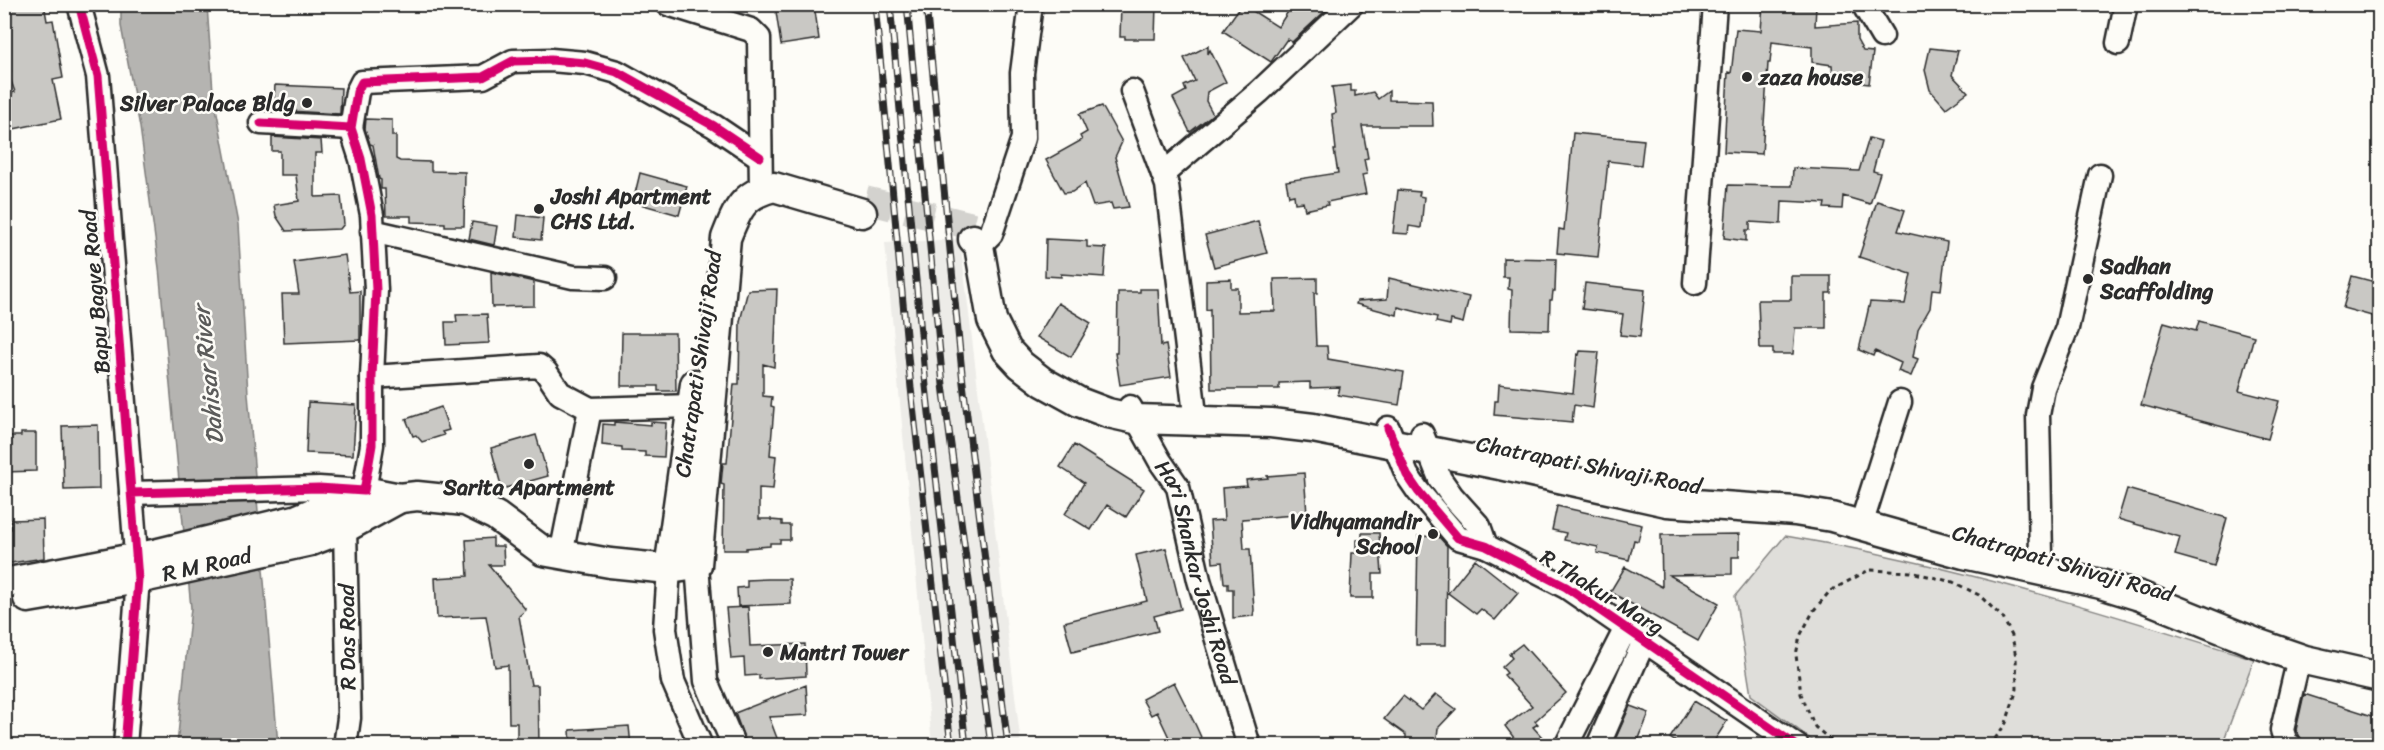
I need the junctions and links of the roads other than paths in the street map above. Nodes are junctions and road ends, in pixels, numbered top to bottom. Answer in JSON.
{"nodes":[{"id":1,"x":79,"y":4,"type":"edge"},
{"id":2,"x":668,"y":4,"type":"edge"},
{"id":3,"x":1031,"y":4,"type":"edge"},
{"id":4,"x":1352,"y":4,"type":"edge"},
{"id":5,"x":1863,"y":4,"type":"edge"},
{"id":6,"x":2126,"y":4,"type":"edge"},
{"id":7,"x":1718,"y":6,"type":"edge"},
{"id":8,"x":1882,"y":36,"type":"dead end"},
{"id":9,"x":2118,"y":43,"type":"dead end"},
{"id":10,"x":1131,"y":91,"type":"dead end"},
{"id":11,"x":261,"y":123,"type":"dead end"},
{"id":12,"x":351,"y":128,"type":"junction"},
{"id":13,"x":1163,"y":174,"type":"junction"},
{"id":14,"x":760,"y":175,"type":"junction"},
{"id":15,"x":2100,"y":175,"type":"dead end"},
{"id":16,"x":864,"y":207,"type":"tunnel mouth"},
{"id":17,"x":372,"y":231,"type":"junction"},
{"id":18,"x":982,"y":237,"type":"joint"},
{"id":19,"x":605,"y":278,"type":"dead end"},
{"id":20,"x":1695,"y":283,"type":"dead end"},
{"id":21,"x":372,"y":378,"type":"junction"},
{"id":22,"x":1900,"y":402,"type":"dead end"},
{"id":23,"x":692,"y":406,"type":"junction"},
{"id":24,"x":590,"y":409,"type":"junction"},
{"id":25,"x":1133,"y":413,"type":"junction"},
{"id":26,"x":1196,"y":417,"type":"junction"},
{"id":27,"x":1390,"y":436,"type":"junction"},
{"id":28,"x":1425,"y":442,"type":"junction"},
{"id":29,"x":364,"y":491,"type":"junction"},
{"id":30,"x":130,"y":493,"type":"junction"},
{"id":31,"x":400,"y":498,"type":"junction"},
{"id":32,"x":1863,"y":517,"type":"junction"},
{"id":33,"x":345,"y":528,"type":"junction"},
{"id":34,"x":305,"y":530,"type":"junction"},
{"id":35,"x":1486,"y":546,"type":"junction"},
{"id":36,"x":561,"y":555,"type":"junction"},
{"id":37,"x":2041,"y":555,"type":"junction"},
{"id":38,"x":146,"y":566,"type":"junction"},
{"id":39,"x":683,"y":567,"type":"junction"},
{"id":40,"x":2087,"y":574,"type":"junction"},
{"id":41,"x":4,"y":583,"type":"edge"},
{"id":42,"x":2143,"y":589,"type":"junction"},
{"id":43,"x":4,"y":602,"type":"edge"},
{"id":44,"x":1626,"y":628,"type":"junction"},
{"id":45,"x":1644,"y":640,"type":"junction"},
{"id":46,"x":2299,"y":658,"type":"junction"},
{"id":47,"x":2379,"y":663,"type":"edge"},
{"id":48,"x":2379,"y":677,"type":"edge"},
{"id":49,"x":126,"y":746,"type":"edge"},
{"id":50,"x":345,"y":746,"type":"edge"},
{"id":51,"x":701,"y":746,"type":"edge"},
{"id":52,"x":734,"y":746,"type":"edge"},
{"id":53,"x":1249,"y":746,"type":"edge"},
{"id":54,"x":1566,"y":746,"type":"edge"},
{"id":55,"x":1598,"y":746,"type":"edge"},
{"id":56,"x":1797,"y":746,"type":"edge"},
{"id":57,"x":2291,"y":746,"type":"edge"}],
"edges":[{"from":1,"to":30,"type":"street","name":"Bapu Bagve Road"},
{"from":2,"to":14,"type":"street"},
{"from":3,"to":18,"type":"street"},
{"from":4,"to":13,"type":"street"},
{"from":5,"to":8,"type":"street"},
{"from":6,"to":9,"type":"street"},
{"from":7,"to":20,"type":"street"},
{"from":10,"to":13,"type":"street"},
{"from":11,"to":12,"type":"street"},
{"from":12,"to":14,"type":"street"},
{"from":12,"to":17,"type":"street"},
{"from":13,"to":26,"type":"street"},
{"from":14,"to":16,"type":"main road"},
{"from":14,"to":23,"type":"main road","name":"Chatrapati Shivaji Road"},
{"from":14,"to":39,"type":"main road","name":"Chatrapati Shivaji Road"},
{"from":15,"to":37,"type":"street"},
{"from":17,"to":19,"type":"street"},
{"from":17,"to":21,"type":"street"},
{"from":18,"to":25,"type":"main road"},
{"from":21,"to":24,"type":"street"},
{"from":21,"to":29,"type":"street"},
{"from":22,"to":32,"type":"street"},
{"from":23,"to":24,"type":"street"},
{"from":23,"to":39,"type":"main road","name":"Chatrapati Shivaji Road"},
{"from":24,"to":36,"type":"street"},
{"from":25,"to":26,"type":"main road"},
{"from":25,"to":53,"type":"street","name":"Hari Shankar Joshi Road"},
{"from":26,"to":27,"type":"main road"},
{"from":27,"to":28,"type":"main road"},
{"from":27,"to":35,"type":"street","name":"R Thakur Marg"},
{"from":28,"to":32,"type":"main road"},
{"from":28,"to":35,"type":"street"},
{"from":29,"to":30,"type":"street"},
{"from":29,"to":31,"type":"main road","name":"R M Road"},
{"from":29,"to":34,"type":"main road","name":"R M Road"},
{"from":30,"to":38,"type":"street","name":"Bapu Bagve Road"},
{"from":31,"to":33,"type":"main road","name":"R M Road"},
{"from":31,"to":36,"type":"main road","name":"R M Road"},
{"from":32,"to":37,"type":"main road","name":"Chatrapati Shivaji Road"},
{"from":32,"to":40,"type":"main road"},
{"from":33,"to":34,"type":"main road","name":"R M Road"},
{"from":33,"to":50,"type":"street","name":"R Das Road"},
{"from":34,"to":38,"type":"main road","name":"R M Road"},
{"from":35,"to":44,"type":"street","name":"R Thakur Marg"},
{"from":36,"to":39,"type":"main road","name":"R M Road"},
{"from":37,"to":40,"type":"main road","name":"Chatrapati Shivaji Road"},
{"from":38,"to":41,"type":"main road","name":"R M Road"},
{"from":38,"to":43,"type":"main road","name":"R M Road"},
{"from":38,"to":49,"type":"street","name":"Bapu Bagve Road"},
{"from":39,"to":51,"type":"street"},
{"from":39,"to":52,"type":"street"},
{"from":40,"to":42,"type":"main road"},
{"from":42,"to":46,"type":"main road"},
{"from":42,"to":47,"type":"main road","name":"Chatrapati Shivaji Road"},
{"from":44,"to":45,"type":"street","name":"R Thakur Marg"},
{"from":44,"to":54,"type":"street"},
{"from":45,"to":55,"type":"street"},
{"from":45,"to":56,"type":"street","name":"R Thakur Marg"},
{"from":46,"to":48,"type":"main road"},
{"from":46,"to":57,"type":"street"}]}
